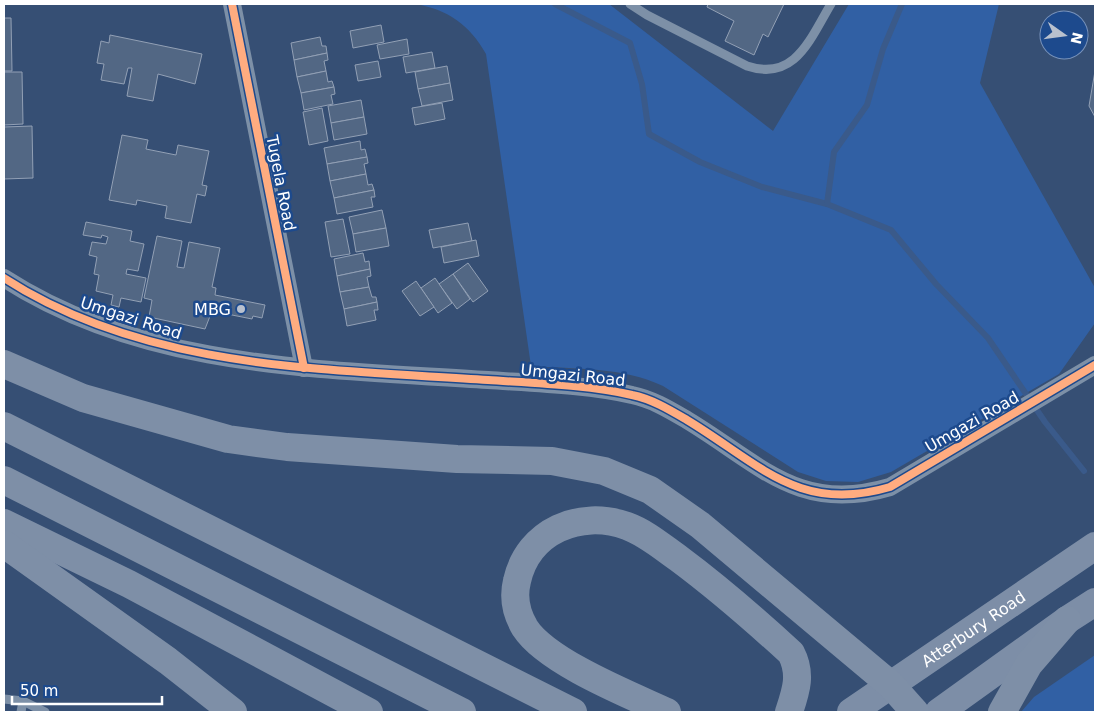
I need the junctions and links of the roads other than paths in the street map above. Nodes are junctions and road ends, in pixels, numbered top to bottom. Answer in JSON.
{"nodes":[{"id":1,"x":232,"y":4,"type":"edge"},
{"id":2,"x":630,"y":4,"type":"edge"},
{"id":3,"x":831,"y":4,"type":"edge"},
{"id":4,"x":4,"y":278,"type":"edge"},
{"id":5,"x":4,"y":364,"type":"edge"},
{"id":6,"x":1095,"y":365,"type":"edge"},
{"id":7,"x":304,"y":368,"type":"junction"},
{"id":8,"x":4,"y":426,"type":"edge"},
{"id":9,"x":4,"y":480,"type":"edge"},
{"id":10,"x":4,"y":523,"type":"edge"},
{"id":11,"x":4,"y":544,"type":"edge"},
{"id":12,"x":1095,"y":546,"type":"edge"},
{"id":13,"x":1095,"y":602,"type":"edge"},
{"id":14,"x":1067,"y":620,"type":"junction"},
{"id":15,"x":891,"y":685,"type":"junction"},
{"id":16,"x":4,"y":699,"type":"edge"},
{"id":17,"x":23,"y":701,"type":"junction"},
{"id":18,"x":21,"y":712,"type":"edge"},
{"id":19,"x":45,"y":712,"type":"edge"},
{"id":20,"x":233,"y":712,"type":"edge"},
{"id":21,"x":369,"y":712,"type":"edge"},
{"id":22,"x":462,"y":712,"type":"edge"},
{"id":23,"x":573,"y":712,"type":"edge"},
{"id":24,"x":667,"y":712,"type":"edge"},
{"id":25,"x":789,"y":712,"type":"edge"},
{"id":26,"x":851,"y":712,"type":"edge"},
{"id":27,"x":915,"y":712,"type":"edge"},
{"id":28,"x":939,"y":712,"type":"edge"},
{"id":29,"x":1002,"y":712,"type":"edge"}],
"edges":[{"from":1,"to":7,"type":"street","name":"Tugela Road"},
{"from":2,"to":3,"type":"lane"},
{"from":4,"to":7,"type":"street","name":"Umgazi Road"},
{"from":5,"to":15,"type":"highway"},
{"from":6,"to":7,"type":"street","name":"Umgazi Road"},
{"from":8,"to":23,"type":"highway"},
{"from":9,"to":22,"type":"highway"},
{"from":10,"to":21,"type":"highway"},
{"from":11,"to":20,"type":"highway"},
{"from":12,"to":15,"type":"main road","name":"Atterbury Road"},
{"from":13,"to":14,"type":"main road"},
{"from":14,"to":28,"type":"main road"},
{"from":14,"to":29,"type":"highway"},
{"from":15,"to":26,"type":"main road","name":"Atterbury Road"},
{"from":15,"to":27,"type":"highway"},
{"from":16,"to":17,"type":"lane"},
{"from":17,"to":18,"type":"lane"},
{"from":17,"to":19,"type":"lane"},
{"from":24,"to":25,"type":"highway"}]}
